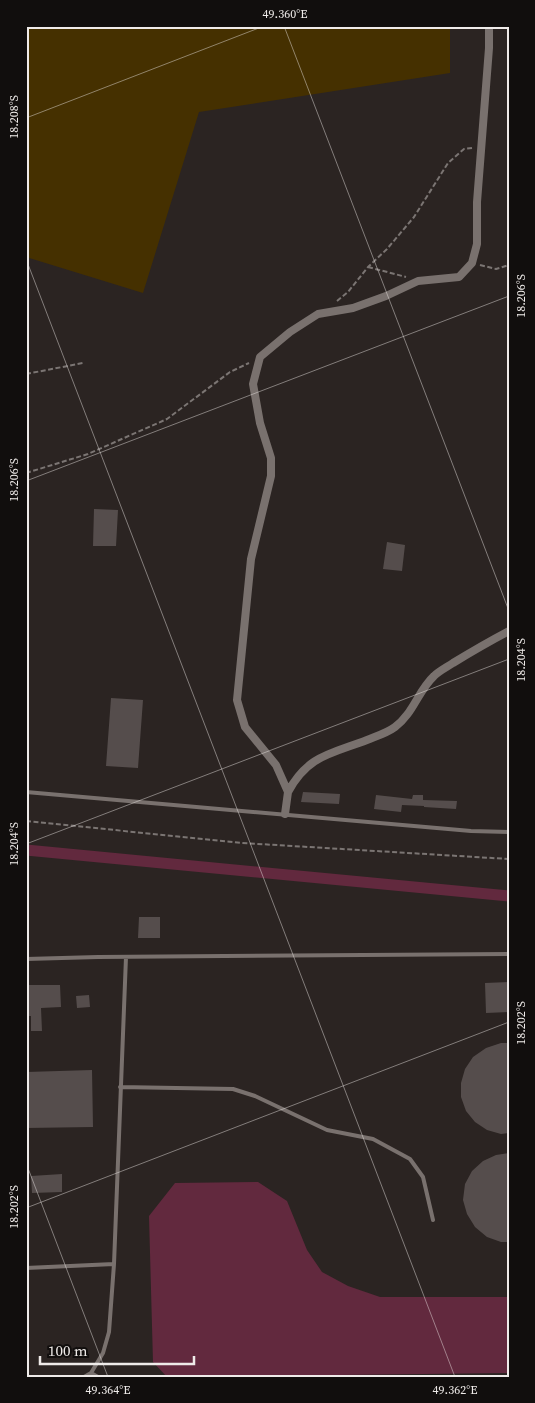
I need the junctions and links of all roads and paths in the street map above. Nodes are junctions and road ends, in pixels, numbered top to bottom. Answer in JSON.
{"nodes":[{"id":1,"x":489,"y":26,"type":"edge"},
{"id":2,"x":482,"y":145,"type":"junction"},
{"id":3,"x":472,"y":263,"type":"junction"},
{"id":4,"x":509,"y":265,"type":"edge"},
{"id":5,"x":368,"y":267,"type":"junction"},
{"id":6,"x":418,"y":281,"type":"junction"},
{"id":7,"x":336,"y":302,"type":"dead end"},
{"id":8,"x":260,"y":357,"type":"junction"},
{"id":9,"x":83,"y":364,"type":"dead end"},
{"id":10,"x":26,"y":374,"type":"edge"},
{"id":11,"x":26,"y":473,"type":"edge"},
{"id":12,"x":509,"y":631,"type":"edge"},
{"id":13,"x":26,"y":792,"type":"edge"},
{"id":14,"x":288,"y":792,"type":"junction"},
{"id":15,"x":285,"y":814,"type":"junction"},
{"id":16,"x":26,"y":821,"type":"edge"},
{"id":17,"x":509,"y":832,"type":"edge"},
{"id":18,"x":509,"y":859,"type":"edge"},
{"id":19,"x":509,"y":954,"type":"edge"},
{"id":20,"x":126,"y":956,"type":"junction"},
{"id":21,"x":26,"y":959,"type":"edge"},
{"id":22,"x":120,"y":1087,"type":"junction"},
{"id":23,"x":433,"y":1220,"type":"dead end"},
{"id":24,"x":114,"y":1264,"type":"junction"},
{"id":25,"x":26,"y":1268,"type":"edge"},
{"id":26,"x":92,"y":1373,"type":"junction"},
{"id":27,"x":84,"y":1377,"type":"edge"},
{"id":28,"x":98,"y":1377,"type":"edge"}],
"edges":[{"from":1,"to":2,"type":"street"},
{"from":2,"to":3,"type":"street"},
{"from":2,"to":5,"type":"path"},
{"from":3,"to":4,"type":"path"},
{"from":3,"to":6,"type":"street"},
{"from":5,"to":6,"type":"path"},
{"from":5,"to":7,"type":"path"},
{"from":6,"to":8,"type":"street"},
{"from":8,"to":11,"type":"path"},
{"from":8,"to":14,"type":"street"},
{"from":9,"to":10,"type":"path"},
{"from":12,"to":14,"type":"street"},
{"from":13,"to":15,"type":"lane"},
{"from":14,"to":15,"type":"street"},
{"from":15,"to":17,"type":"lane"},
{"from":16,"to":18,"type":"path"},
{"from":19,"to":20,"type":"lane"},
{"from":20,"to":21,"type":"lane"},
{"from":20,"to":22,"type":"lane"},
{"from":22,"to":23,"type":"lane"},
{"from":22,"to":24,"type":"lane"},
{"from":24,"to":25,"type":"lane"},
{"from":24,"to":26,"type":"lane"},
{"from":26,"to":27,"type":"lane"},
{"from":26,"to":28,"type":"lane"}]}
